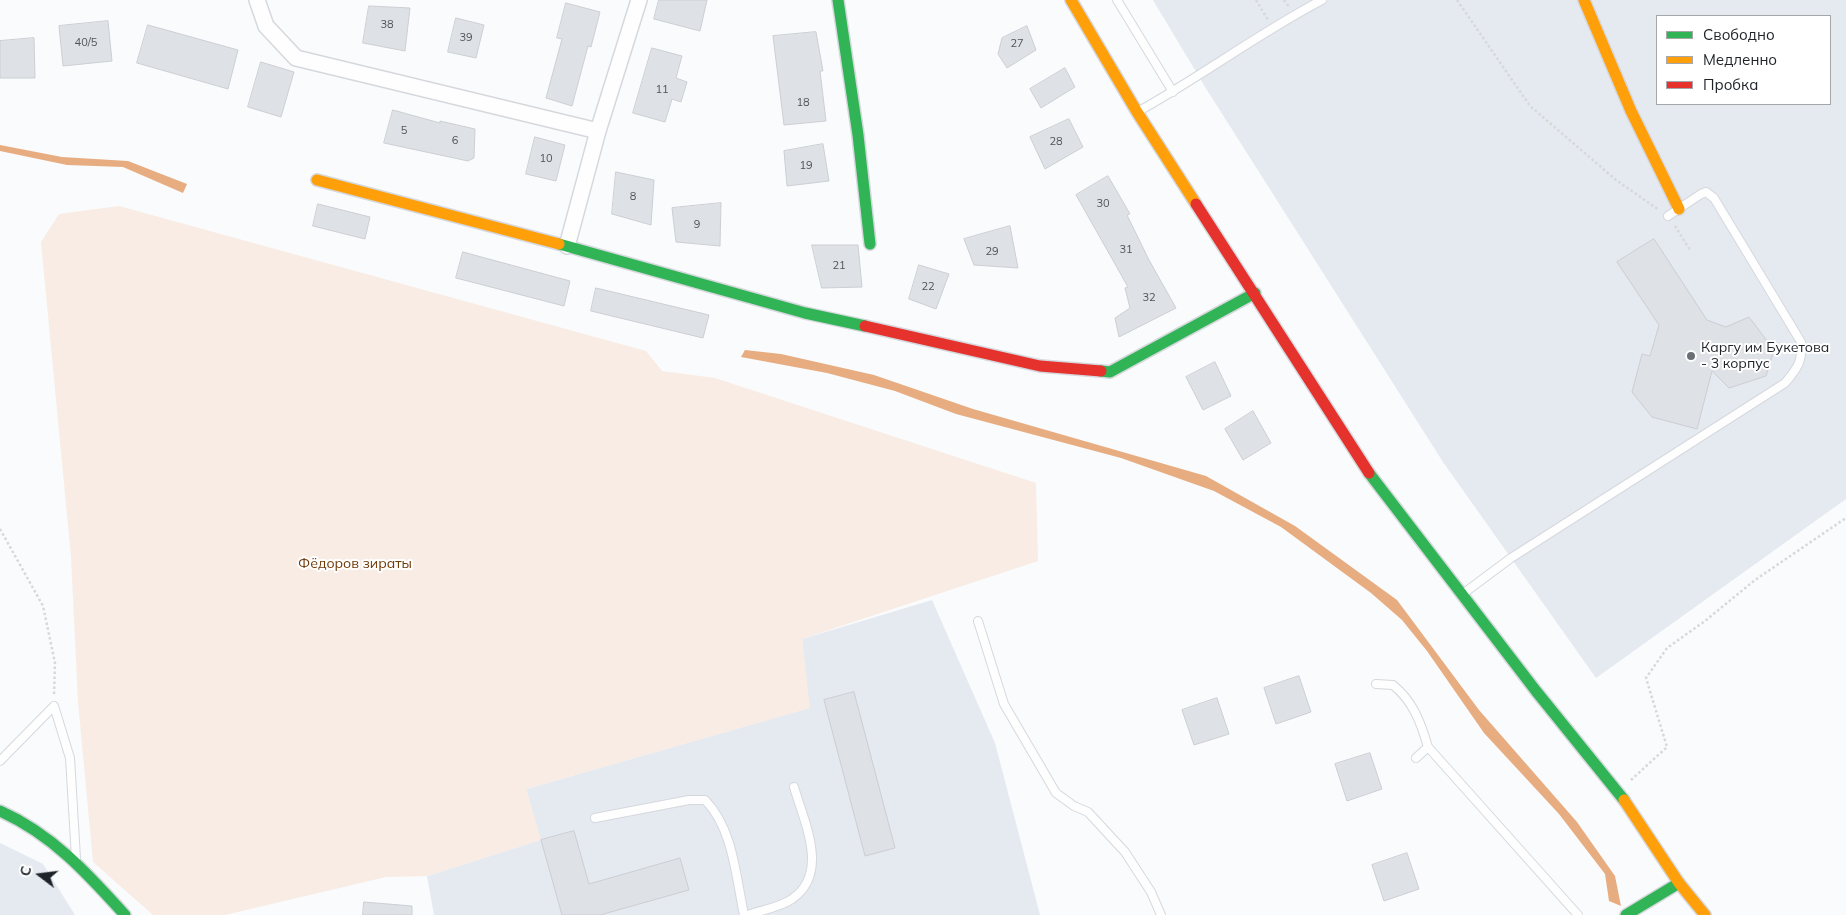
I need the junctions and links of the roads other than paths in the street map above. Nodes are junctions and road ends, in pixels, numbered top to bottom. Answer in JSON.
{"nodes":[{"id":1,"x":256,"y":0,"type":"edge"},
{"id":2,"x":639,"y":0,"type":"edge"},
{"id":3,"x":838,"y":0,"type":"edge"},
{"id":4,"x":1071,"y":0,"type":"edge"},
{"id":5,"x":1117,"y":0,"type":"edge"},
{"id":6,"x":1322,"y":0,"type":"edge"},
{"id":7,"x":1584,"y":0,"type":"edge"},
{"id":8,"x":1174,"y":92,"type":"junction"},
{"id":9,"x":1137,"y":112,"type":"junction"},
{"id":10,"x":598,"y":131,"type":"junction"},
{"id":11,"x":317,"y":180,"type":"dead end"},
{"id":12,"x":1679,"y":209,"type":"junction"},
{"id":13,"x":1668,"y":216,"type":"road end"},
{"id":14,"x":870,"y":244,"type":"dead end"},
{"id":15,"x":567,"y":246,"type":"junction"},
{"id":16,"x":1255,"y":293,"type":"junction"},
{"id":17,"x":1462,"y":595,"type":"junction"},
{"id":18,"x":978,"y":621,"type":"dead end"},
{"id":19,"x":1376,"y":684,"type":"dead end"},
{"id":20,"x":1428,"y":747,"type":"junction"},
{"id":21,"x":1416,"y":758,"type":"dead end"},
{"id":22,"x":0,"y":761,"type":"edge"},
{"id":23,"x":794,"y":787,"type":"dead end"},
{"id":24,"x":0,"y":811,"type":"edge"},
{"id":25,"x":595,"y":818,"type":"dead end"},
{"id":26,"x":77,"y":862,"type":"junction"},
{"id":27,"x":1679,"y":883,"type":"junction"},
{"id":28,"x":125,"y":915,"type":"edge"},
{"id":29,"x":744,"y":915,"type":"edge"},
{"id":30,"x":748,"y":915,"type":"edge"},
{"id":31,"x":1161,"y":915,"type":"edge"},
{"id":32,"x":1578,"y":915,"type":"edge"},
{"id":33,"x":1626,"y":915,"type":"edge"},
{"id":34,"x":1705,"y":915,"type":"edge"}],
"edges":[{"from":1,"to":10,"type":"street"},
{"from":2,"to":10,"type":"street"},
{"from":3,"to":14,"type":"street"},
{"from":4,"to":9,"type":"street"},
{"from":5,"to":8,"type":"lane"},
{"from":6,"to":8,"type":"lane"},
{"from":7,"to":12,"type":"street"},
{"from":8,"to":9,"type":"lane"},
{"from":9,"to":16,"type":"street"},
{"from":10,"to":15,"type":"street"},
{"from":11,"to":15,"type":"street"},
{"from":12,"to":13,"type":"lane"},
{"from":12,"to":17,"type":"lane"},
{"from":15,"to":16,"type":"street"},
{"from":16,"to":17,"type":"street"},
{"from":17,"to":27,"type":"street"},
{"from":18,"to":31,"type":"lane"},
{"from":19,"to":20,"type":"lane"},
{"from":20,"to":21,"type":"lane"},
{"from":20,"to":32,"type":"lane"},
{"from":22,"to":26,"type":"lane"},
{"from":23,"to":30,"type":"lane"},
{"from":24,"to":26,"type":"street"},
{"from":25,"to":29,"type":"lane"},
{"from":26,"to":28,"type":"street"},
{"from":27,"to":33,"type":"street"},
{"from":27,"to":34,"type":"street"}]}
